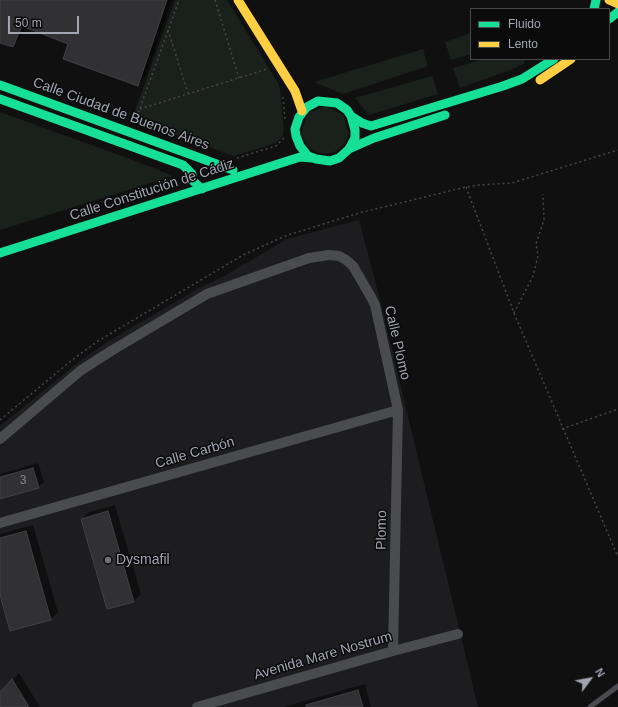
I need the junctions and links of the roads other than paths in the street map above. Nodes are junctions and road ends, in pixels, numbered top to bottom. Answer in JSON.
{"nodes":[{"id":1,"x":238,"y":0,"type":"edge"},
{"id":2,"x":609,"y":0,"type":"edge"},
{"id":3,"x":618,"y":4,"type":"edge"},
{"id":4,"x":618,"y":12,"type":"edge"},
{"id":5,"x":610,"y":18,"type":"edge"},
{"id":6,"x":552,"y":60,"type":"edge"},
{"id":7,"x":570,"y":60,"type":"edge"},
{"id":8,"x":531,"y":85,"type":"dead end"},
{"id":9,"x":0,"y":86,"type":"edge"},
{"id":10,"x":312,"y":96,"type":"dead end"},
{"id":11,"x":0,"y":99,"type":"edge"},
{"id":12,"x":325,"y":101,"type":"junction"},
{"id":13,"x":302,"y":111,"type":"junction"},
{"id":14,"x":457,"y":112,"type":"dead end"},
{"id":15,"x":351,"y":116,"type":"junction"},
{"id":16,"x":291,"y":148,"type":"junction"},
{"id":17,"x":350,"y":149,"type":"junction"},
{"id":18,"x":312,"y":158,"type":"junction"},
{"id":19,"x":233,"y":170,"type":"junction"},
{"id":20,"x":190,"y":182,"type":"junction"},
{"id":21,"x":202,"y":189,"type":"junction"},
{"id":22,"x":107,"y":209,"type":"dead end"},
{"id":23,"x":0,"y":244,"type":"edge"},
{"id":24,"x":0,"y":253,"type":"edge"},
{"id":25,"x":398,"y":410,"type":"junction"},
{"id":26,"x":0,"y":438,"type":"edge"},
{"id":27,"x":0,"y":524,"type":"edge"},
{"id":28,"x":458,"y":634,"type":"dead end"},
{"id":29,"x":393,"y":651,"type":"junction"},
{"id":30,"x":618,"y":686,"type":"edge"},
{"id":31,"x":197,"y":707,"type":"edge"},
{"id":32,"x":590,"y":707,"type":"edge"}],
"edges":[{"from":1,"to":13,"type":"street"},
{"from":2,"to":3,"type":"street"},
{"from":4,"to":5,"type":"street"},
{"from":6,"to":15,"type":"street"},
{"from":7,"to":8,"type":"street"},
{"from":9,"to":19,"type":"street","name":"Calle Ciudad de Buenos Aires"},
{"from":10,"to":12,"type":"street"},
{"from":11,"to":20,"type":"street","name":"Calle Ciudad de Buenos Aires"},
{"from":12,"to":13,"type":"street"},
{"from":12,"to":15,"type":"street"},
{"from":13,"to":16,"type":"street"},
{"from":14,"to":17,"type":"street"},
{"from":15,"to":17,"type":"street"},
{"from":16,"to":18,"type":"street"},
{"from":16,"to":19,"type":"street","name":"Calle Constitución de Cádiz"},
{"from":17,"to":18,"type":"street"},
{"from":18,"to":21,"type":"street","name":"Calle Constitución de Cádiz"},
{"from":19,"to":20,"type":"street","name":"Calle Constitución de Cádiz"},
{"from":20,"to":21,"type":"street","name":"Calle Ciudad de Buenos Aires"},
{"from":21,"to":24,"type":"street","name":"Calle Constitución de Cádiz"},
{"from":22,"to":23,"type":"street","name":"Calle Constitución de Cádiz"},
{"from":25,"to":26,"type":"street","name":"Calle Plomo"},
{"from":25,"to":27,"type":"street","name":"Calle Carbón"},
{"from":25,"to":29,"type":"street","name":"Plomo"},
{"from":28,"to":29,"type":"street","name":"Avenida Mare Nostrum"},
{"from":29,"to":31,"type":"street","name":"Avenida Mare Nostrum"},
{"from":30,"to":32,"type":"lane"}]}
